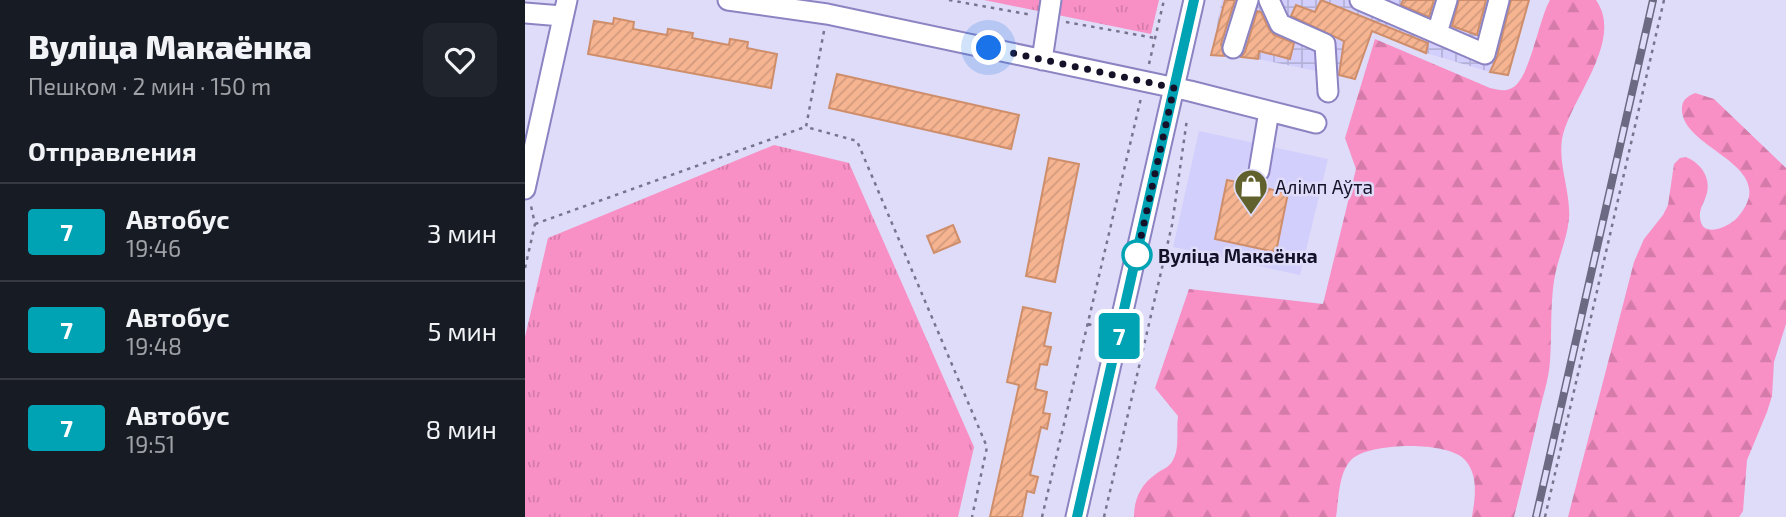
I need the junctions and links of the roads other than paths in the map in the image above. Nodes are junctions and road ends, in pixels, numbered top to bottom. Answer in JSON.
{"nodes":[{"id":1,"x":728,"y":0,"type":"edge"},
{"id":2,"x":1051,"y":0,"type":"edge"},
{"id":3,"x":1194,"y":0,"type":"edge"},
{"id":4,"x":1248,"y":0,"type":"edge"},
{"id":5,"x":1269,"y":0,"type":"edge"},
{"id":6,"x":1360,"y":0,"type":"edge"},
{"id":7,"x":1447,"y":0,"type":"edge"},
{"id":8,"x":1499,"y":0,"type":"edge"},
{"id":9,"x":1389,"y":6,"type":"edge"},
{"id":10,"x":565,"y":8,"type":"edge"},
{"id":11,"x":525,"y":13,"type":"edge"},
{"id":12,"x":1437,"y":33,"type":"junction"},
{"id":13,"x":1233,"y":48,"type":"dead end"},
{"id":14,"x":1042,"y":60,"type":"junction"},
{"id":15,"x":1182,"y":89,"type":"junction"},
{"id":16,"x":1328,"y":92,"type":"dead end"},
{"id":17,"x":1269,"y":111,"type":"junction"},
{"id":18,"x":1316,"y":123,"type":"dead end"},
{"id":19,"x":1259,"y":171,"type":"dead end"},
{"id":20,"x":526,"y":187,"type":"edge"},
{"id":21,"x":1076,"y":517,"type":"edge"}],
"edges":[{"from":1,"to":14,"type":"street"},
{"from":2,"to":14,"type":"street"},
{"from":3,"to":15,"type":"street"},
{"from":4,"to":13,"type":"street"},
{"from":5,"to":16,"type":"street"},
{"from":6,"to":9,"type":"street"},
{"from":7,"to":12,"type":"street"},
{"from":8,"to":12,"type":"street"},
{"from":9,"to":12,"type":"street"},
{"from":10,"to":11,"type":"street"},
{"from":10,"to":20,"type":"street"},
{"from":14,"to":15,"type":"street"},
{"from":15,"to":17,"type":"street"},
{"from":15,"to":21,"type":"street"},
{"from":17,"to":18,"type":"street"},
{"from":17,"to":19,"type":"street"}]}
